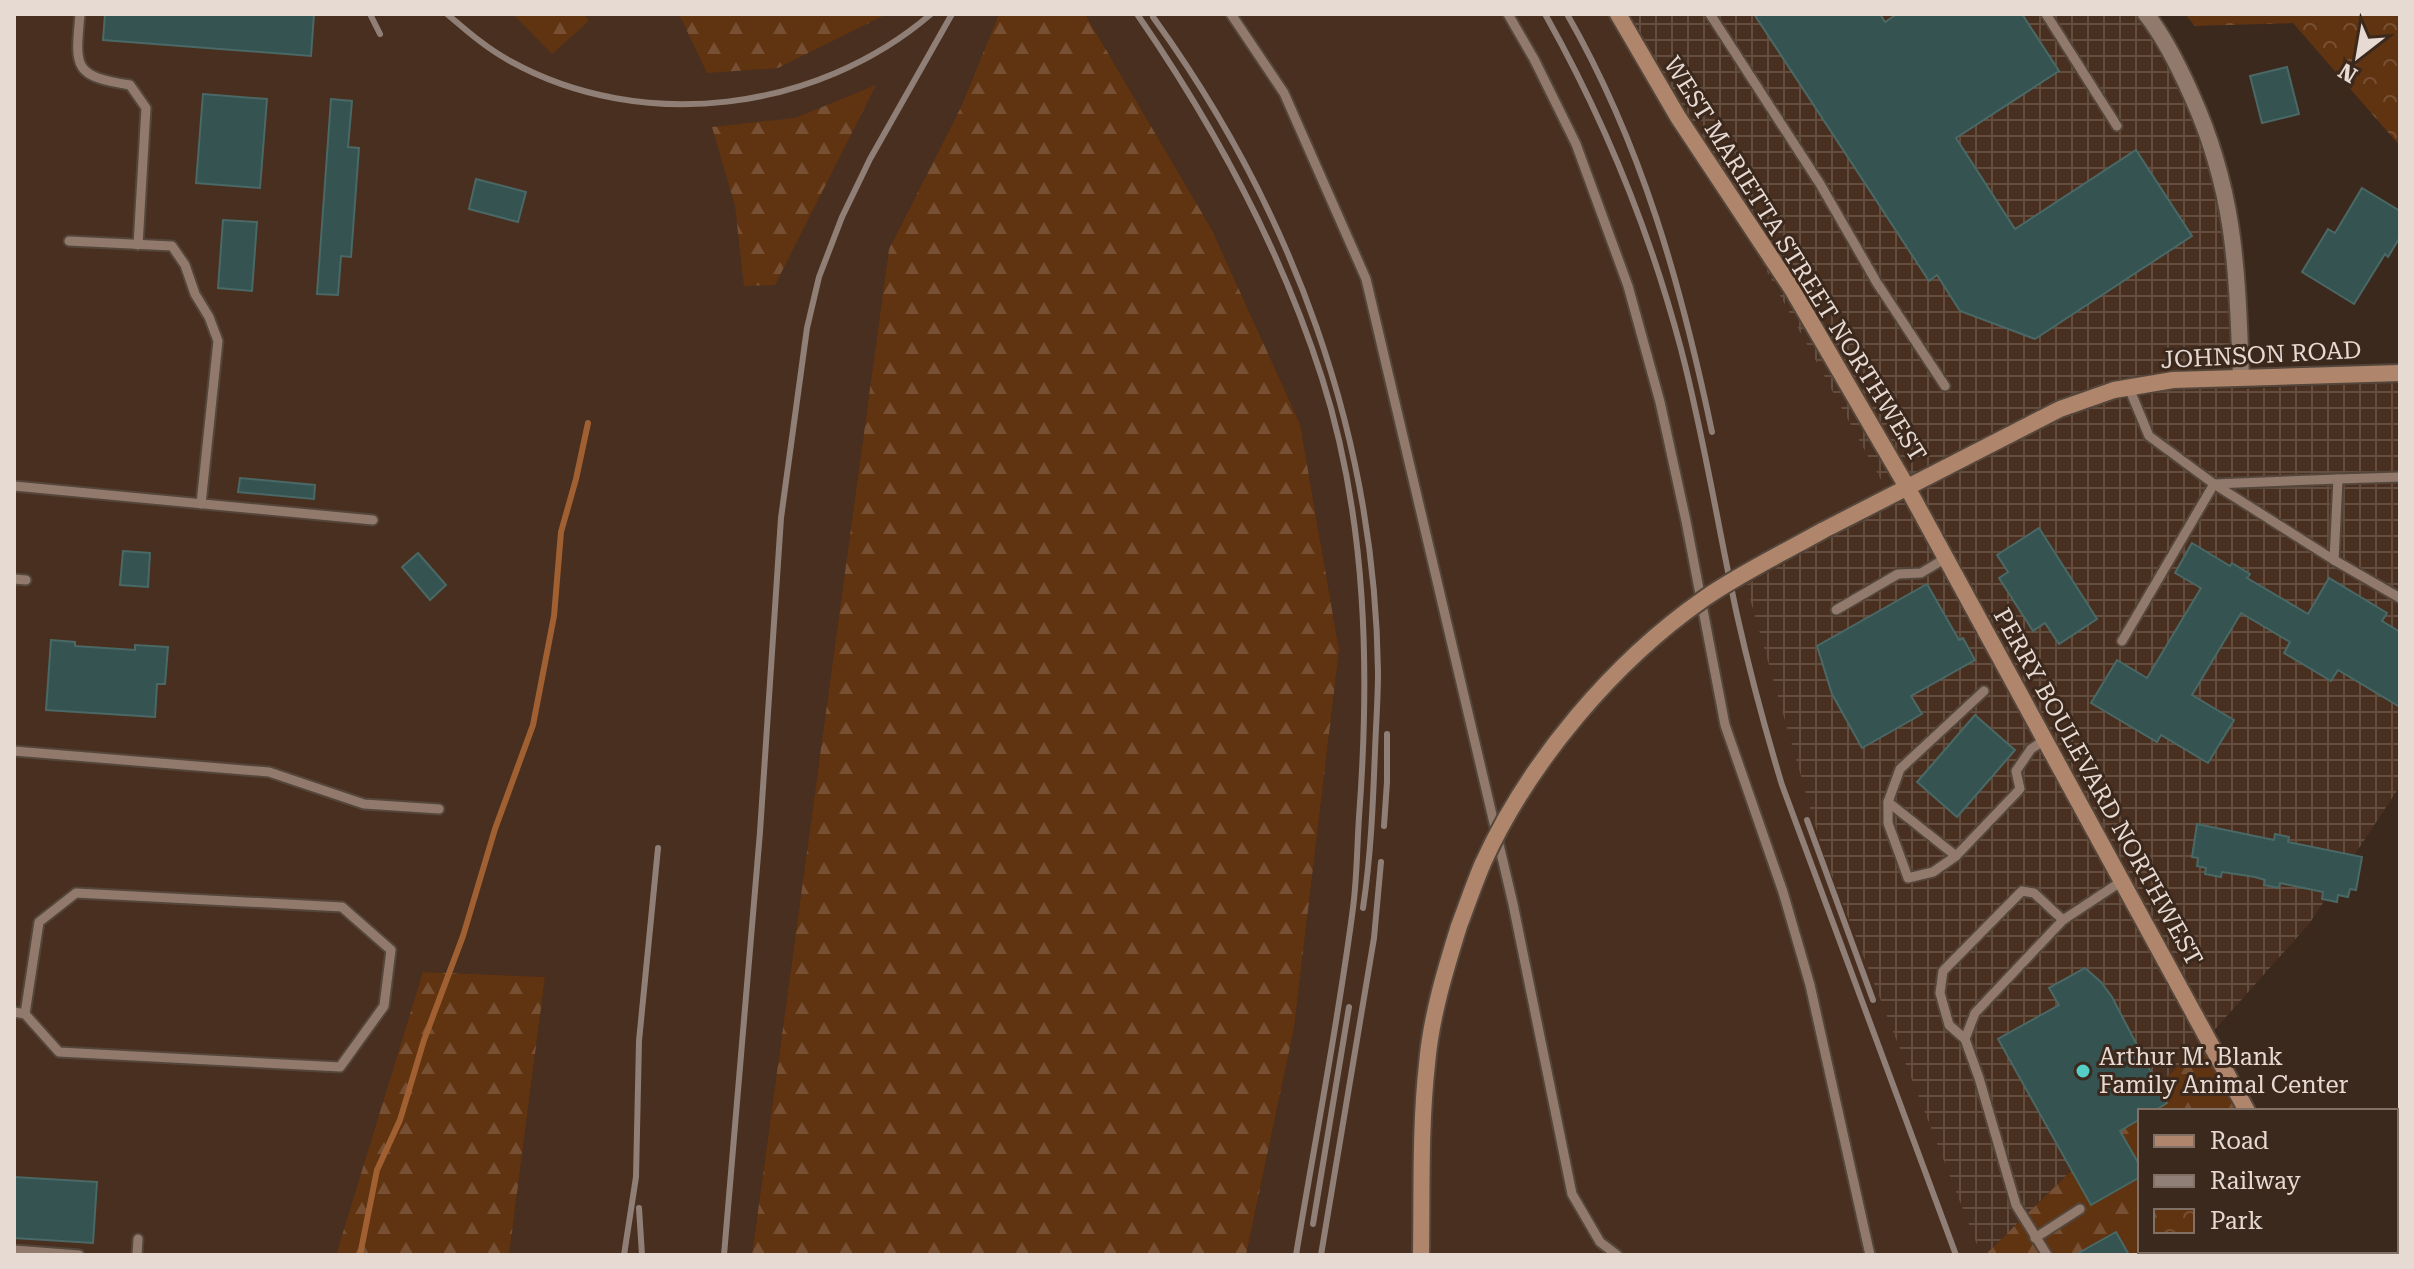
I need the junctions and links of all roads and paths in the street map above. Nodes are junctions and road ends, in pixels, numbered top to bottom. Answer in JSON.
{"nodes":[{"id":1,"x":80,"y":14,"type":"edge"},
{"id":2,"x":1231,"y":14,"type":"edge"},
{"id":3,"x":1508,"y":14,"type":"edge"},
{"id":4,"x":1618,"y":14,"type":"edge"},
{"id":5,"x":1710,"y":14,"type":"edge"},
{"id":6,"x":2046,"y":14,"type":"edge"},
{"id":7,"x":2146,"y":14,"type":"edge"},
{"id":8,"x":2117,"y":126,"type":"dead end"},
{"id":9,"x":69,"y":241,"type":"dead end"},
{"id":10,"x":138,"y":245,"type":"junction"},
{"id":11,"x":2400,"y":373,"type":"edge"},
{"id":12,"x":2241,"y":377,"type":"junction"},
{"id":13,"x":1945,"y":386,"type":"dead end"},
{"id":14,"x":2129,"y":388,"type":"junction"},
{"id":15,"x":2400,"y":477,"type":"edge"},
{"id":16,"x":2338,"y":479,"type":"junction"},
{"id":17,"x":2214,"y":484,"type":"junction"},
{"id":18,"x":14,"y":486,"type":"edge"},
{"id":19,"x":1907,"y":487,"type":"junction"},
{"id":20,"x":201,"y":504,"type":"junction"},
{"id":21,"x":373,"y":520,"type":"dead end"},
{"id":22,"x":1946,"y":558,"type":"junction"},
{"id":23,"x":2334,"y":560,"type":"junction"},
{"id":24,"x":14,"y":579,"type":"edge"},
{"id":25,"x":26,"y":580,"type":"dead end"},
{"id":26,"x":2400,"y":598,"type":"edge"},
{"id":27,"x":1836,"y":610,"type":"dead end"},
{"id":28,"x":2122,"y":641,"type":"dead end"},
{"id":29,"x":1984,"y":691,"type":"dead end"},
{"id":30,"x":2045,"y":740,"type":"junction"},
{"id":31,"x":14,"y":751,"type":"edge"},
{"id":32,"x":1888,"y":802,"type":"junction"},
{"id":33,"x":439,"y":809,"type":"dead end"},
{"id":34,"x":1956,"y":856,"type":"junction"},
{"id":35,"x":2122,"y":881,"type":"junction"},
{"id":36,"x":2063,"y":920,"type":"junction"},
{"id":37,"x":14,"y":1012,"type":"edge"},
{"id":38,"x":25,"y":1014,"type":"junction"},
{"id":39,"x":1965,"y":1039,"type":"junction"},
{"id":40,"x":2246,"y":1109,"type":"edge"},
{"id":41,"x":2080,"y":1209,"type":"dead end"},
{"id":42,"x":2035,"y":1238,"type":"junction"},
{"id":43,"x":138,"y":1239,"type":"dead end"},
{"id":44,"x":14,"y":1250,"type":"edge"},
{"id":45,"x":79,"y":1255,"type":"edge"},
{"id":46,"x":137,"y":1255,"type":"edge"},
{"id":47,"x":1421,"y":1255,"type":"edge"},
{"id":48,"x":1617,"y":1255,"type":"edge"},
{"id":49,"x":1870,"y":1255,"type":"edge"},
{"id":50,"x":2047,"y":1255,"type":"edge"}],
"edges":[{"from":1,"to":10,"type":"lane"},
{"from":2,"to":48,"type":"lane"},
{"from":3,"to":49,"type":"lane"},
{"from":4,"to":19,"type":"street","name":"WEST MARIETTA STREET NORTHWEST"},
{"from":5,"to":13,"type":"lane"},
{"from":6,"to":8,"type":"lane"},
{"from":7,"to":12,"type":"street"},
{"from":9,"to":10,"type":"lane"},
{"from":10,"to":20,"type":"lane"},
{"from":11,"to":12,"type":"street","name":"JOHNSON ROAD"},
{"from":12,"to":14,"type":"street","name":"JOHNSON ROAD"},
{"from":14,"to":17,"type":"lane"},
{"from":14,"to":19,"type":"street","name":"JOHNSON ROAD"},
{"from":15,"to":16,"type":"lane"},
{"from":16,"to":17,"type":"lane"},
{"from":16,"to":23,"type":"lane"},
{"from":17,"to":23,"type":"lane"},
{"from":17,"to":28,"type":"lane"},
{"from":18,"to":20,"type":"lane"},
{"from":19,"to":22,"type":"street","name":"PERRY BOULEVARD NORTHWEST"},
{"from":19,"to":47,"type":"street","name":"JOHNSON ROAD","bridge":true},
{"from":20,"to":21,"type":"lane"},
{"from":22,"to":27,"type":"lane"},
{"from":22,"to":30,"type":"street","name":"PERRY BOULEVARD NORTHWEST"},
{"from":23,"to":26,"type":"lane"},
{"from":24,"to":25,"type":"lane"},
{"from":29,"to":32,"type":"lane"},
{"from":30,"to":34,"type":"lane"},
{"from":30,"to":35,"type":"street","name":"PERRY BOULEVARD NORTHWEST"},
{"from":31,"to":33,"type":"lane"},
{"from":32,"to":34,"type":"lane"},
{"from":32,"to":34,"type":"lane"},
{"from":35,"to":36,"type":"lane"},
{"from":35,"to":40,"type":"street","name":"PERRY BOULEVARD NORTHWEST"},
{"from":36,"to":39,"type":"lane"},
{"from":36,"to":39,"type":"lane"},
{"from":37,"to":38,"type":"lane"},
{"from":38,"to":38,"type":"lane"},
{"from":39,"to":42,"type":"lane"},
{"from":41,"to":42,"type":"lane"},
{"from":42,"to":50,"type":"lane"},
{"from":43,"to":46,"type":"lane"},
{"from":44,"to":45,"type":"lane"}]}
